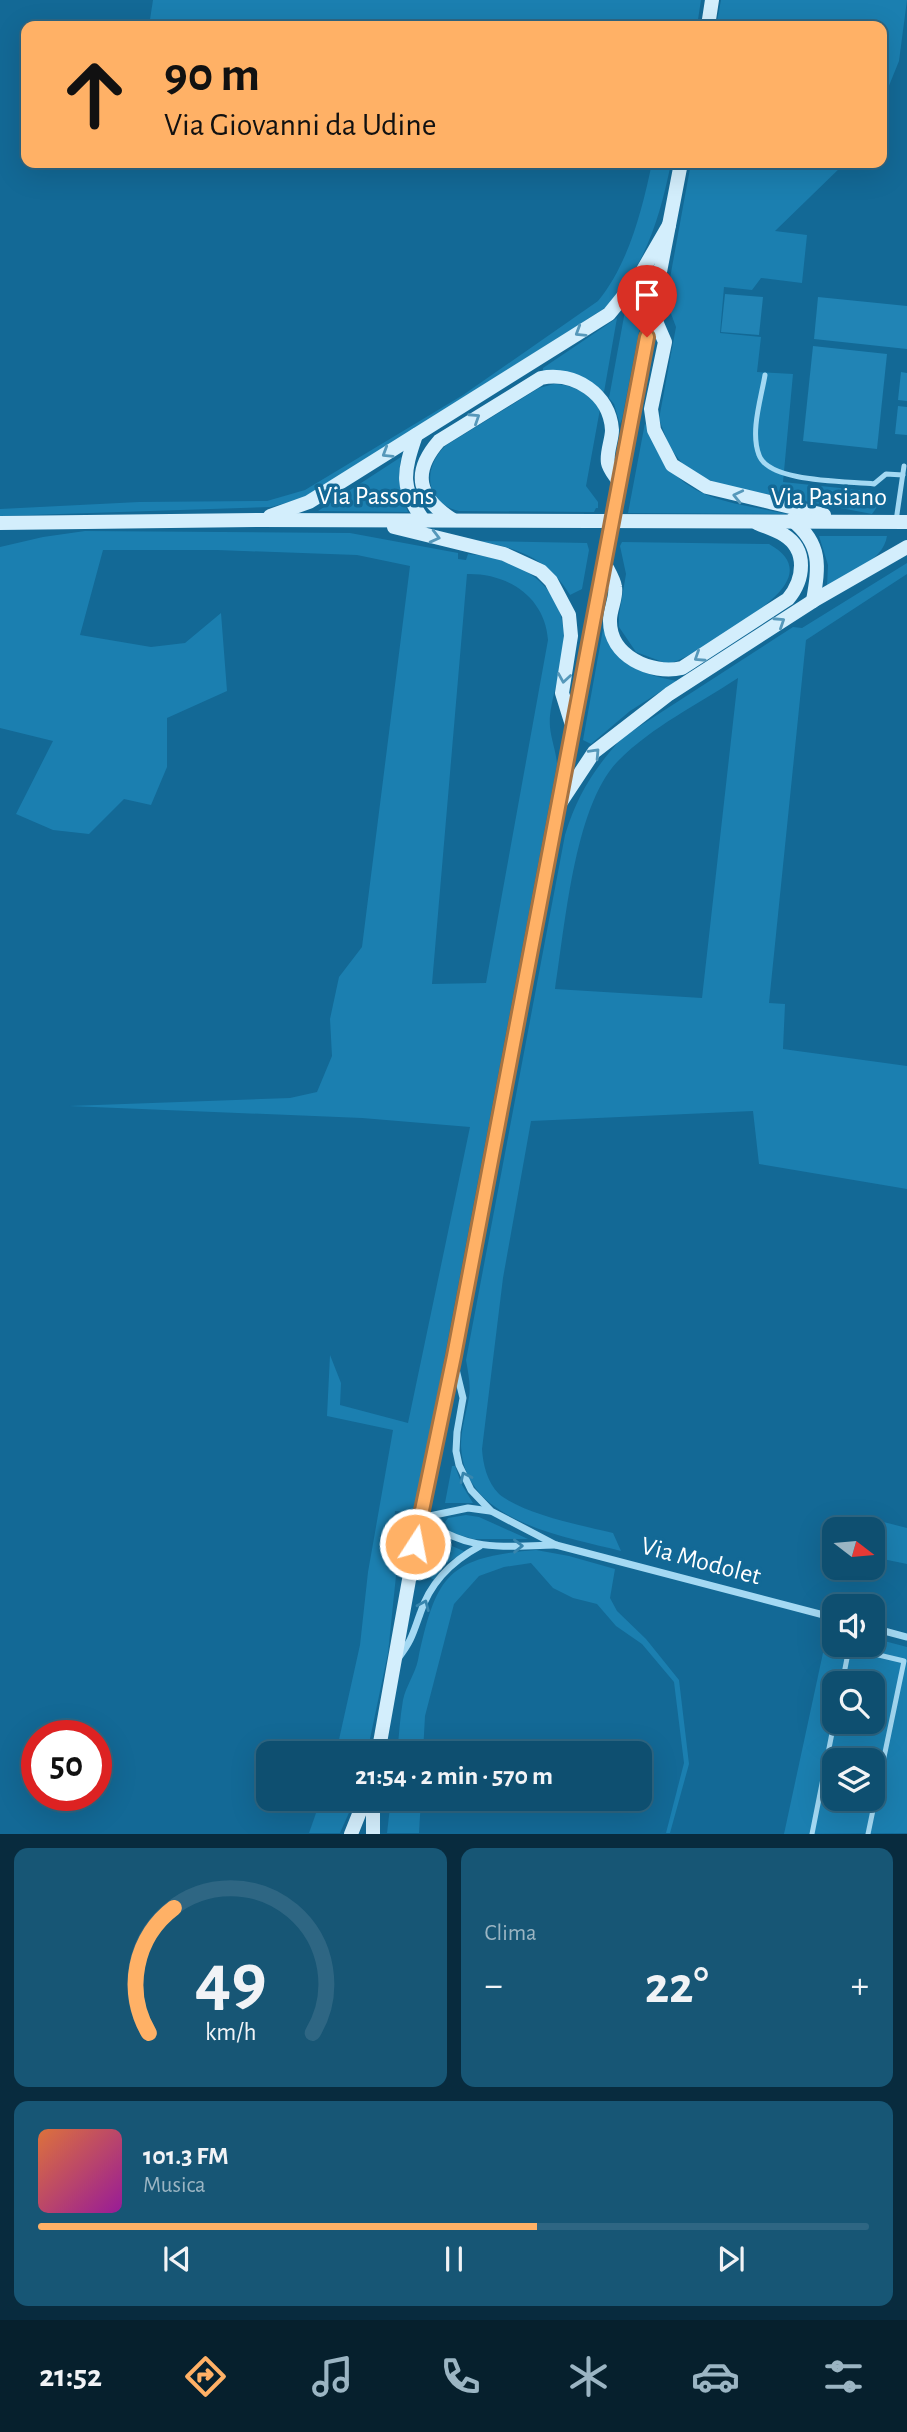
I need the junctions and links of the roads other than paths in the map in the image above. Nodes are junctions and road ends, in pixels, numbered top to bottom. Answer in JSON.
{"nodes":[{"id":1,"x":712,"y":0,"type":"edge"},
{"id":2,"x":709,"y":21,"type":"edge"},
{"id":3,"x":680,"y":168,"type":"edge"},
{"id":4,"x":669,"y":225,"type":"junction"},
{"id":5,"x":652,"y":312,"type":"junction"},
{"id":6,"x":765,"y":375,"type":"dead end"},
{"id":7,"x":416,"y":435,"type":"junction"},
{"id":8,"x":904,"y":467,"type":"dead end"},
{"id":9,"x":903,"y":475,"type":"junction"},
{"id":10,"x":619,"y":482,"type":"junction"},
{"id":11,"x":260,"y":520,"type":"junction"},
{"id":12,"x":369,"y":520,"type":"junction"},
{"id":13,"x":454,"y":520,"type":"junction"},
{"id":14,"x":792,"y":520,"type":"junction"},
{"id":15,"x":424,"y":521,"type":"junction"},
{"id":16,"x":751,"y":521,"type":"junction"},
{"id":17,"x":853,"y":521,"type":"junction"},
{"id":18,"x":0,"y":523,"type":"edge"},
{"id":19,"x":903,"y":524,"type":"edge"},
{"id":20,"x":36,"y":525,"type":"junction"},
{"id":21,"x":0,"y":532,"type":"edge"},
{"id":22,"x":905,"y":546,"type":"edge"},
{"id":23,"x":605,"y":556,"type":"junction"},
{"id":24,"x":813,"y":601,"type":"junction"},
{"id":25,"x":572,"y":726,"type":"junction"},
{"id":26,"x":556,"y":809,"type":"junction"},
{"id":27,"x":454,"y":1356,"type":"junction"},
{"id":28,"x":491,"y":1511,"type":"junction"},
{"id":29,"x":420,"y":1518,"type":"junction"},
{"id":30,"x":556,"y":1545,"type":"junction"},
{"id":31,"x":480,"y":1546,"type":"junction"},
{"id":32,"x":822,"y":1615,"type":"edge"},
{"id":33,"x":885,"y":1631,"type":"edge"},
{"id":34,"x":907,"y":1637,"type":"edge"},
{"id":35,"x":906,"y":1662,"type":"edge"},
{"id":36,"x":393,"y":1665,"type":"junction"},
{"id":37,"x":845,"y":1671,"type":"edge"},
{"id":38,"x":832,"y":1734,"type":"edge"},
{"id":39,"x":380,"y":1741,"type":"edge"},
{"id":40,"x":360,"y":1811,"type":"edge"},
{"id":41,"x":373,"y":1811,"type":"edge"},
{"id":42,"x":352,"y":1833,"type":"edge"},
{"id":43,"x":373,"y":1833,"type":"edge"},
{"id":44,"x":812,"y":1833,"type":"edge"},
{"id":45,"x":868,"y":1833,"type":"edge"}],
"edges":[{"from":1,"to":2,"type":"street"},
{"from":3,"to":4,"type":"street"},
{"from":4,"to":5,"type":"street"},
{"from":4,"to":7,"type":"street","one_way":true},
{"from":5,"to":10,"type":"street"},
{"from":17,"to":5,"type":"street","one_way":true},
{"from":6,"to":9,"type":"lane"},
{"from":7,"to":11,"type":"street","one_way":true},
{"from":7,"to":15,"type":"street"},
{"from":8,"to":9,"type":"lane"},
{"from":9,"to":19,"type":"lane"},
{"from":13,"to":10,"type":"street","one_way":true},
{"from":10,"to":23,"type":"street","bridge":true},
{"from":11,"to":12,"type":"street","name":"Via Passons"},
{"from":11,"to":20,"type":"street","name":"Via Passons"},
{"from":12,"to":15,"type":"street","name":"Via Passons"},
{"from":12,"to":25,"type":"street","one_way":true},
{"from":13,"to":15,"type":"street","name":"Via Passons"},
{"from":13,"to":16,"type":"street","name":"Via Passons"},
{"from":14,"to":16,"type":"street","name":"Via Pasiano"},
{"from":14,"to":17,"type":"street","name":"Via Pasiano"},
{"from":14,"to":24,"type":"street"},
{"from":16,"to":23,"type":"street","one_way":true},
{"from":17,"to":19,"type":"street","name":"Via Pasiano"},
{"from":18,"to":20,"type":"street","name":"Via Passons"},
{"from":20,"to":21,"type":"street"},
{"from":22,"to":24,"type":"street"},
{"from":23,"to":25,"type":"street"},
{"from":26,"to":24,"type":"street","one_way":true},
{"from":25,"to":26,"type":"street"},
{"from":26,"to":27,"type":"street"},
{"from":28,"to":27,"type":"street","name":"Via Modolet","one_way":true},
{"from":27,"to":29,"type":"street"},
{"from":28,"to":29,"type":"street","name":"Via Modolet"},
{"from":28,"to":30,"type":"street","name":"Via Modolet"},
{"from":29,"to":31,"type":"street","name":"Via Modolet"},
{"from":29,"to":36,"type":"street"},
{"from":31,"to":30,"type":"street","name":"Via Modolet","one_way":true},
{"from":30,"to":32,"type":"street","name":"Via Modolet"},
{"from":36,"to":31,"type":"street","one_way":true},
{"from":33,"to":34,"type":"street"},
{"from":35,"to":37,"type":"lane"},
{"from":35,"to":45,"type":"lane"},
{"from":36,"to":39,"type":"street"},
{"from":38,"to":44,"type":"lane"},
{"from":40,"to":42,"type":"street"},
{"from":41,"to":43,"type":"street"}]}
